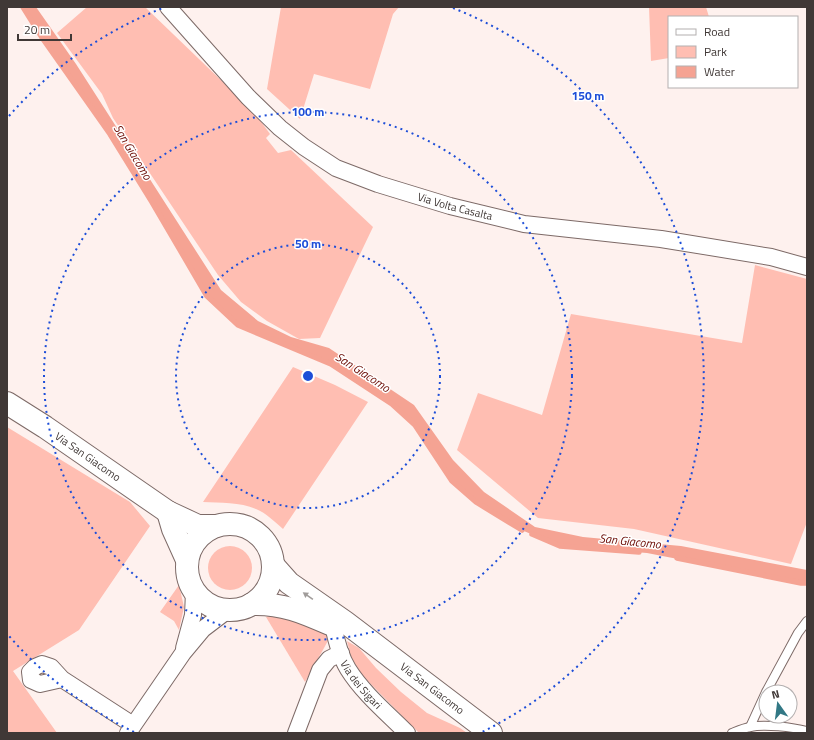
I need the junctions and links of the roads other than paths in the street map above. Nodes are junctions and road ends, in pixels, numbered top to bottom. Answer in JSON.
{"nodes":[{"id":1,"x":168,"y":7,"type":"edge"},
{"id":2,"x":807,"y":267,"type":"edge"},
{"id":3,"x":7,"y":403,"type":"edge"},
{"id":4,"x":168,"y":512,"type":"junction"},
{"id":5,"x":215,"y":526,"type":"junction"},
{"id":6,"x":186,"y":560,"type":"junction"},
{"id":7,"x":273,"y":565,"type":"junction"},
{"id":8,"x":194,"y":592,"type":"junction"},
{"id":9,"x":252,"y":604,"type":"junction"},
{"id":10,"x":228,"y":610,"type":"junction"},
{"id":11,"x":807,"y":622,"type":"edge"},
{"id":12,"x":332,"y":625,"type":"junction"},
{"id":13,"x":373,"y":644,"type":"junction"},
{"id":14,"x":182,"y":653,"type":"junction"},
{"id":15,"x":341,"y":653,"type":"junction"},
{"id":16,"x":62,"y":679,"type":"dead end"},
{"id":17,"x":750,"y":726,"type":"junction"},
{"id":18,"x":130,"y":729,"type":"edge"},
{"id":19,"x":807,"y":731,"type":"edge"},
{"id":20,"x":296,"y":733,"type":"edge"},
{"id":21,"x":407,"y":733,"type":"edge"},
{"id":22,"x":491,"y":733,"type":"edge"},
{"id":23,"x":732,"y":733,"type":"edge"}],
"edges":[{"from":1,"to":2,"type":"street","name":"Via Volta Casalta"},
{"from":3,"to":4,"type":"street","name":"Via San Giacomo"},
{"from":4,"to":5,"type":"street","name":"Via San Giacomo"},
{"from":4,"to":6,"type":"street"},
{"from":5,"to":6,"type":"street"},
{"from":5,"to":7,"type":"street"},
{"from":6,"to":8,"type":"street"},
{"from":7,"to":9,"type":"street"},
{"from":13,"to":7,"type":"street","name":"Via San Giacomo","one_way":true},
{"from":8,"to":10,"type":"street"},
{"from":8,"to":14,"type":"street"},
{"from":9,"to":10,"type":"street"},
{"from":9,"to":12,"type":"street","name":"Via San Giacomo"},
{"from":10,"to":14,"type":"street"},
{"from":11,"to":17,"type":"lane"},
{"from":12,"to":13,"type":"street","name":"Via San Giacomo"},
{"from":12,"to":15,"type":"street","name":"Via dei Sigari"},
{"from":13,"to":22,"type":"street","name":"Via San Giacomo"},
{"from":14,"to":18,"type":"street"},
{"from":15,"to":20,"type":"street"},
{"from":15,"to":21,"type":"street","name":"Via dei Sigari"},
{"from":16,"to":18,"type":"street"},
{"from":17,"to":19,"type":"lane"},
{"from":17,"to":23,"type":"lane"}]}
